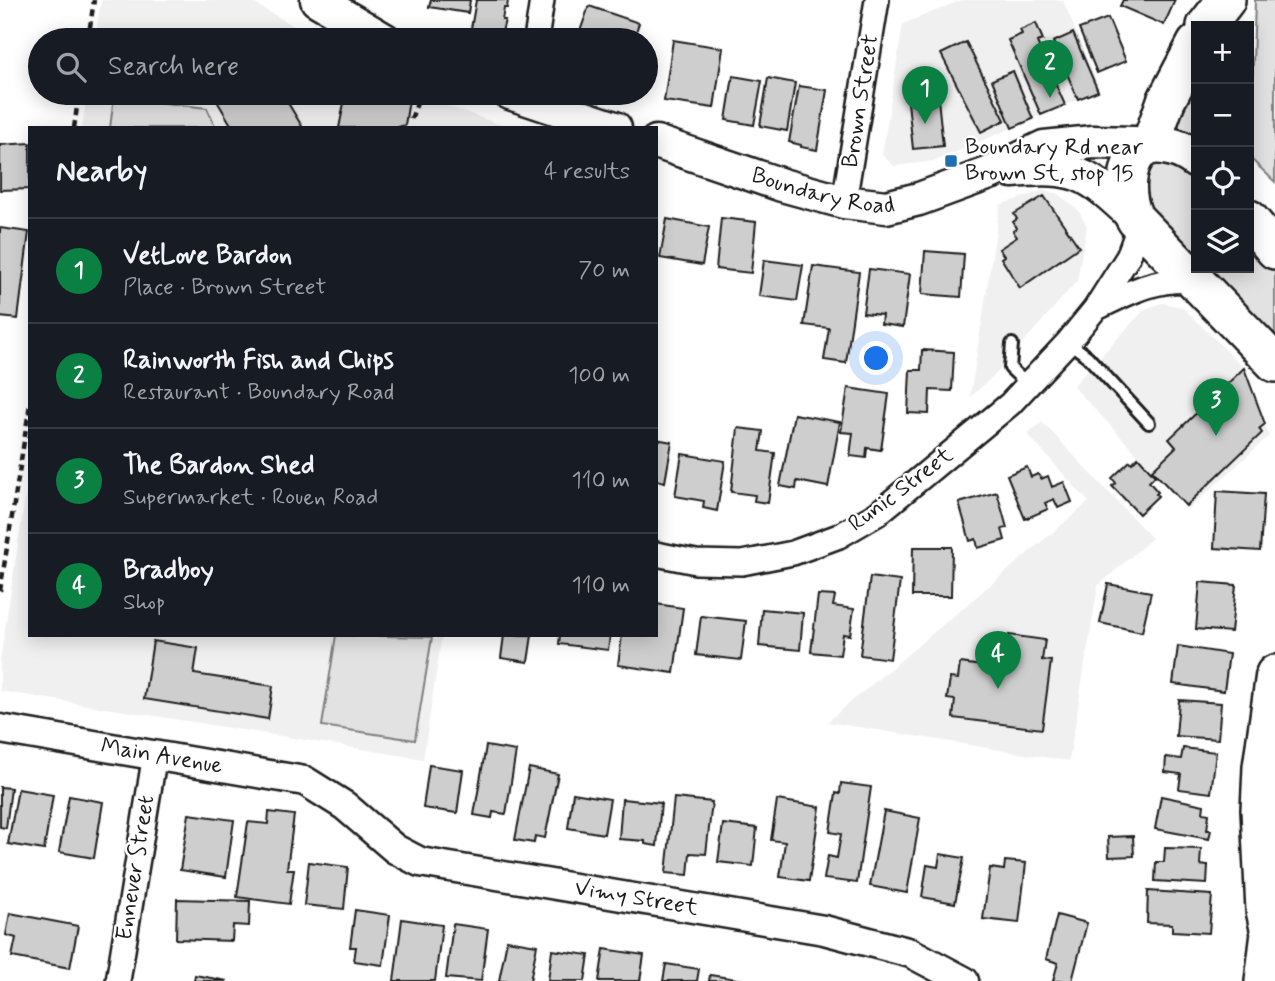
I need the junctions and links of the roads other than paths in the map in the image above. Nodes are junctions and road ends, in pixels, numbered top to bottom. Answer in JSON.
{"nodes":[{"id":1,"x":317,"y":0,"type":"edge"},
{"id":2,"x":542,"y":0,"type":"edge"},
{"id":3,"x":877,"y":0,"type":"edge"},
{"id":4,"x":1226,"y":0,"type":"edge"},
{"id":5,"x":1232,"y":0,"type":"edge"},
{"id":6,"x":1210,"y":21,"type":"edge"},
{"id":7,"x":1227,"y":21,"type":"edge"},
{"id":8,"x":365,"y":28,"type":"edge"},
{"id":9,"x":538,"y":28,"type":"edge"},
{"id":10,"x":1191,"y":53,"type":"edge"},
{"id":11,"x":550,"y":105,"type":"edge"},
{"id":12,"x":609,"y":126,"type":"edge"},
{"id":13,"x":658,"y":143,"type":"edge"},
{"id":14,"x":1146,"y":148,"type":"junction"},
{"id":15,"x":1191,"y":156,"type":"edge"},
{"id":16,"x":990,"y":173,"type":"junction"},
{"id":17,"x":844,"y":202,"type":"junction"},
{"id":18,"x":1135,"y":218,"type":"junction"},
{"id":19,"x":1195,"y":281,"type":"junction"},
{"id":20,"x":1095,"y":309,"type":"junction"},
{"id":21,"x":1068,"y":342,"type":"junction"},
{"id":22,"x":1012,"y":344,"type":"dead end"},
{"id":23,"x":1273,"y":362,"type":"edge"},
{"id":24,"x":1028,"y":385,"type":"junction"},
{"id":25,"x":1149,"y":423,"type":"dead end"},
{"id":26,"x":658,"y":554,"type":"edge"},
{"id":27,"x":1275,"y":674,"type":"edge"},
{"id":28,"x":0,"y":729,"type":"edge"},
{"id":29,"x":155,"y":754,"type":"junction"},
{"id":30,"x":324,"y":791,"type":"joint"},
{"id":31,"x":1265,"y":910,"type":"junction"},
{"id":32,"x":118,"y":981,"type":"edge"},
{"id":33,"x":964,"y":981,"type":"edge"},
{"id":34,"x":1243,"y":981,"type":"edge"},
{"id":35,"x":1264,"y":981,"type":"edge"}],
"edges":[{"from":1,"to":8,"type":"main road"},
{"from":2,"to":9,"type":"street"},
{"from":3,"to":17,"type":"street","name":"Brown Street"},
{"from":4,"to":6,"type":"highway"},
{"from":5,"to":7,"type":"highway"},
{"from":10,"to":14,"type":"highway"},
{"from":11,"to":12,"type":"main road"},
{"from":13,"to":17,"type":"main road","name":"Boundary Road"},
{"from":14,"to":15,"type":"highway"},
{"from":14,"to":16,"type":"main road","name":"Boundary Road"},
{"from":14,"to":18,"type":"highway"},
{"from":16,"to":17,"type":"main road","name":"Boundary Road"},
{"from":16,"to":18,"type":"main road","name":"Boundary Road"},
{"from":18,"to":19,"type":"highway"},
{"from":18,"to":20,"type":"street","name":"Runic Street"},
{"from":19,"to":20,"type":"street","name":"Runic Street"},
{"from":19,"to":23,"type":"highway"},
{"from":20,"to":21,"type":"street","name":"Runic Street"},
{"from":21,"to":24,"type":"street","name":"Runic Street"},
{"from":21,"to":25,"type":"lane"},
{"from":22,"to":24,"type":"lane"},
{"from":24,"to":26,"type":"street","name":"Runic Street"},
{"from":27,"to":31,"type":"highway"},
{"from":28,"to":29,"type":"street","name":"Main Avenue"},
{"from":29,"to":30,"type":"street","name":"Main Avenue"},
{"from":29,"to":32,"type":"street","name":"Ennever Street"},
{"from":30,"to":33,"type":"street","name":"Vimy Street"},
{"from":31,"to":34,"type":"highway"},
{"from":31,"to":35,"type":"highway"}]}
